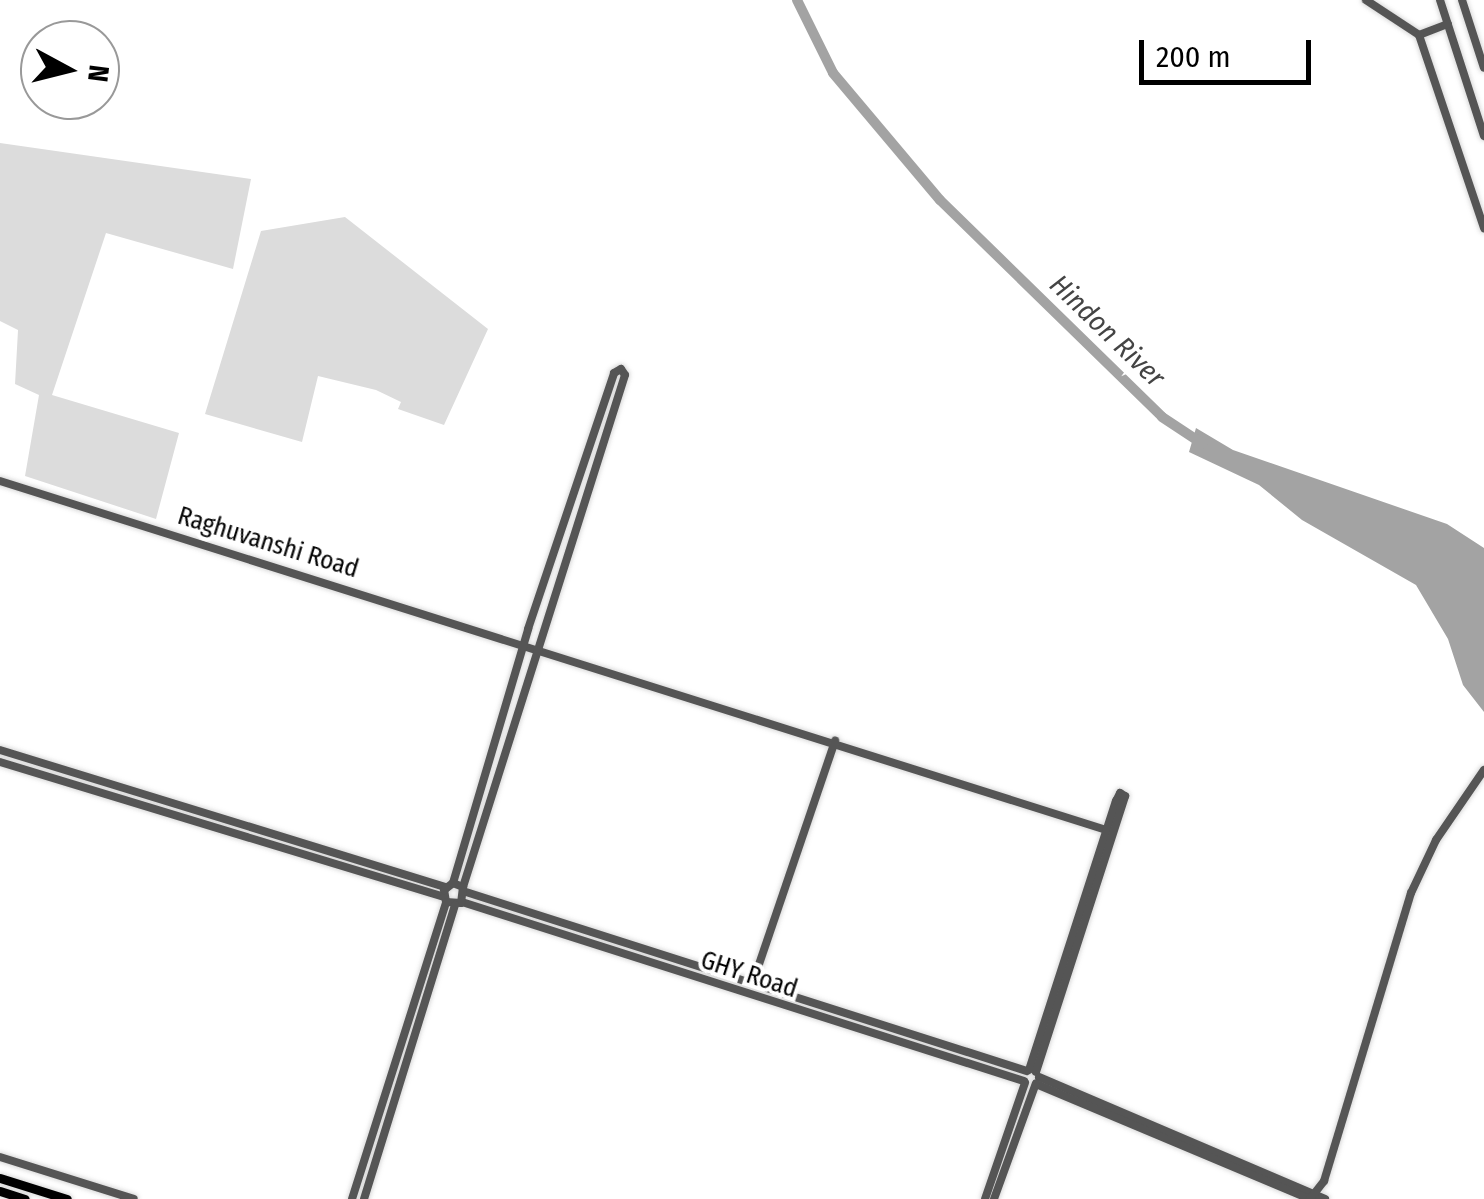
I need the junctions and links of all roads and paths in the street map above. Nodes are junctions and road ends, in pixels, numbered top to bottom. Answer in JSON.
{"nodes":[{"id":1,"x":1366,"y":0,"type":"edge"},
{"id":2,"x":1440,"y":0,"type":"edge"},
{"id":3,"x":1462,"y":0,"type":"edge"},
{"id":4,"x":1448,"y":24,"type":"junction"},
{"id":5,"x":1419,"y":35,"type":"junction"},
{"id":6,"x":1484,"y":68,"type":"edge"},
{"id":7,"x":1484,"y":136,"type":"edge"},
{"id":8,"x":1484,"y":228,"type":"edge"},
{"id":9,"x":0,"y":481,"type":"edge"},
{"id":10,"x":524,"y":644,"type":"junction"},
{"id":11,"x":538,"y":649,"type":"junction"},
{"id":12,"x":835,"y":741,"type":"junction"},
{"id":13,"x":0,"y":750,"type":"edge"},
{"id":14,"x":0,"y":762,"type":"edge"},
{"id":15,"x":1484,"y":770,"type":"edge"},
{"id":16,"x":1106,"y":830,"type":"junction"},
{"id":17,"x":449,"y":885,"type":"junction"},
{"id":18,"x":464,"y":889,"type":"junction"},
{"id":19,"x":452,"y":902,"type":"junction"},
{"id":20,"x":753,"y":982,"type":"junction"},
{"id":21,"x":1031,"y":1078,"type":"junction"},
{"id":22,"x":368,"y":1149,"type":"junction"},
{"id":23,"x":379,"y":1153,"type":"junction"},
{"id":24,"x":0,"y":1157,"type":"edge"},
{"id":25,"x":0,"y":1178,"type":"edge"},
{"id":26,"x":0,"y":1191,"type":"edge"},
{"id":27,"x":1311,"y":1198,"type":"edge"},
{"id":28,"x":25,"y":1199,"type":"edge"},
{"id":29,"x":68,"y":1199,"type":"edge"},
{"id":30,"x":134,"y":1199,"type":"edge"},
{"id":31,"x":352,"y":1199,"type":"edge"},
{"id":32,"x":364,"y":1199,"type":"edge"},
{"id":33,"x":985,"y":1199,"type":"edge"},
{"id":34,"x":994,"y":1199,"type":"edge"},
{"id":35,"x":1325,"y":1199,"type":"edge"}],
"edges":[{"from":1,"to":5,"type":"street"},
{"from":2,"to":4,"type":"street"},
{"from":3,"to":6,"type":"street"},
{"from":4,"to":5,"type":"street"},
{"from":4,"to":7,"type":"street"},
{"from":5,"to":8,"type":"street"},
{"from":9,"to":10,"type":"street","name":"Raghuvanshi Road"},
{"from":10,"to":11,"type":"street","name":"Raghuvanshi Road"},
{"from":10,"to":11,"type":"street"},
{"from":10,"to":17,"type":"street"},
{"from":11,"to":12,"type":"street","name":"Raghuvanshi Road"},
{"from":11,"to":18,"type":"street"},
{"from":12,"to":16,"type":"street","name":"Raghuvanshi Road"},
{"from":12,"to":20,"type":"street"},
{"from":13,"to":17,"type":"street","name":"GHY Road"},
{"from":14,"to":19,"type":"street","name":"GHY Road"},
{"from":15,"to":27,"type":"street"},
{"from":16,"to":21,"type":"street"},
{"from":16,"to":21,"type":"street"},
{"from":17,"to":18,"type":"street","name":"GHY Road"},
{"from":17,"to":19,"type":"street"},
{"from":18,"to":19,"type":"street"},
{"from":18,"to":20,"type":"street","name":"GHY Road"},
{"from":19,"to":21,"type":"street","name":"GHY Road"},
{"from":19,"to":22,"type":"street"},
{"from":19,"to":23,"type":"street"},
{"from":20,"to":21,"type":"street","name":"GHY Road"},
{"from":21,"to":27,"type":"street"},
{"from":21,"to":33,"type":"street"},
{"from":21,"to":34,"type":"street"},
{"from":22,"to":23,"type":"street"},
{"from":22,"to":31,"type":"street"},
{"from":23,"to":32,"type":"street"},
{"from":24,"to":30,"type":"street"},
{"from":25,"to":29,"type":"main road"},
{"from":26,"to":28,"type":"main road"},
{"from":27,"to":35,"type":"street"}]}
